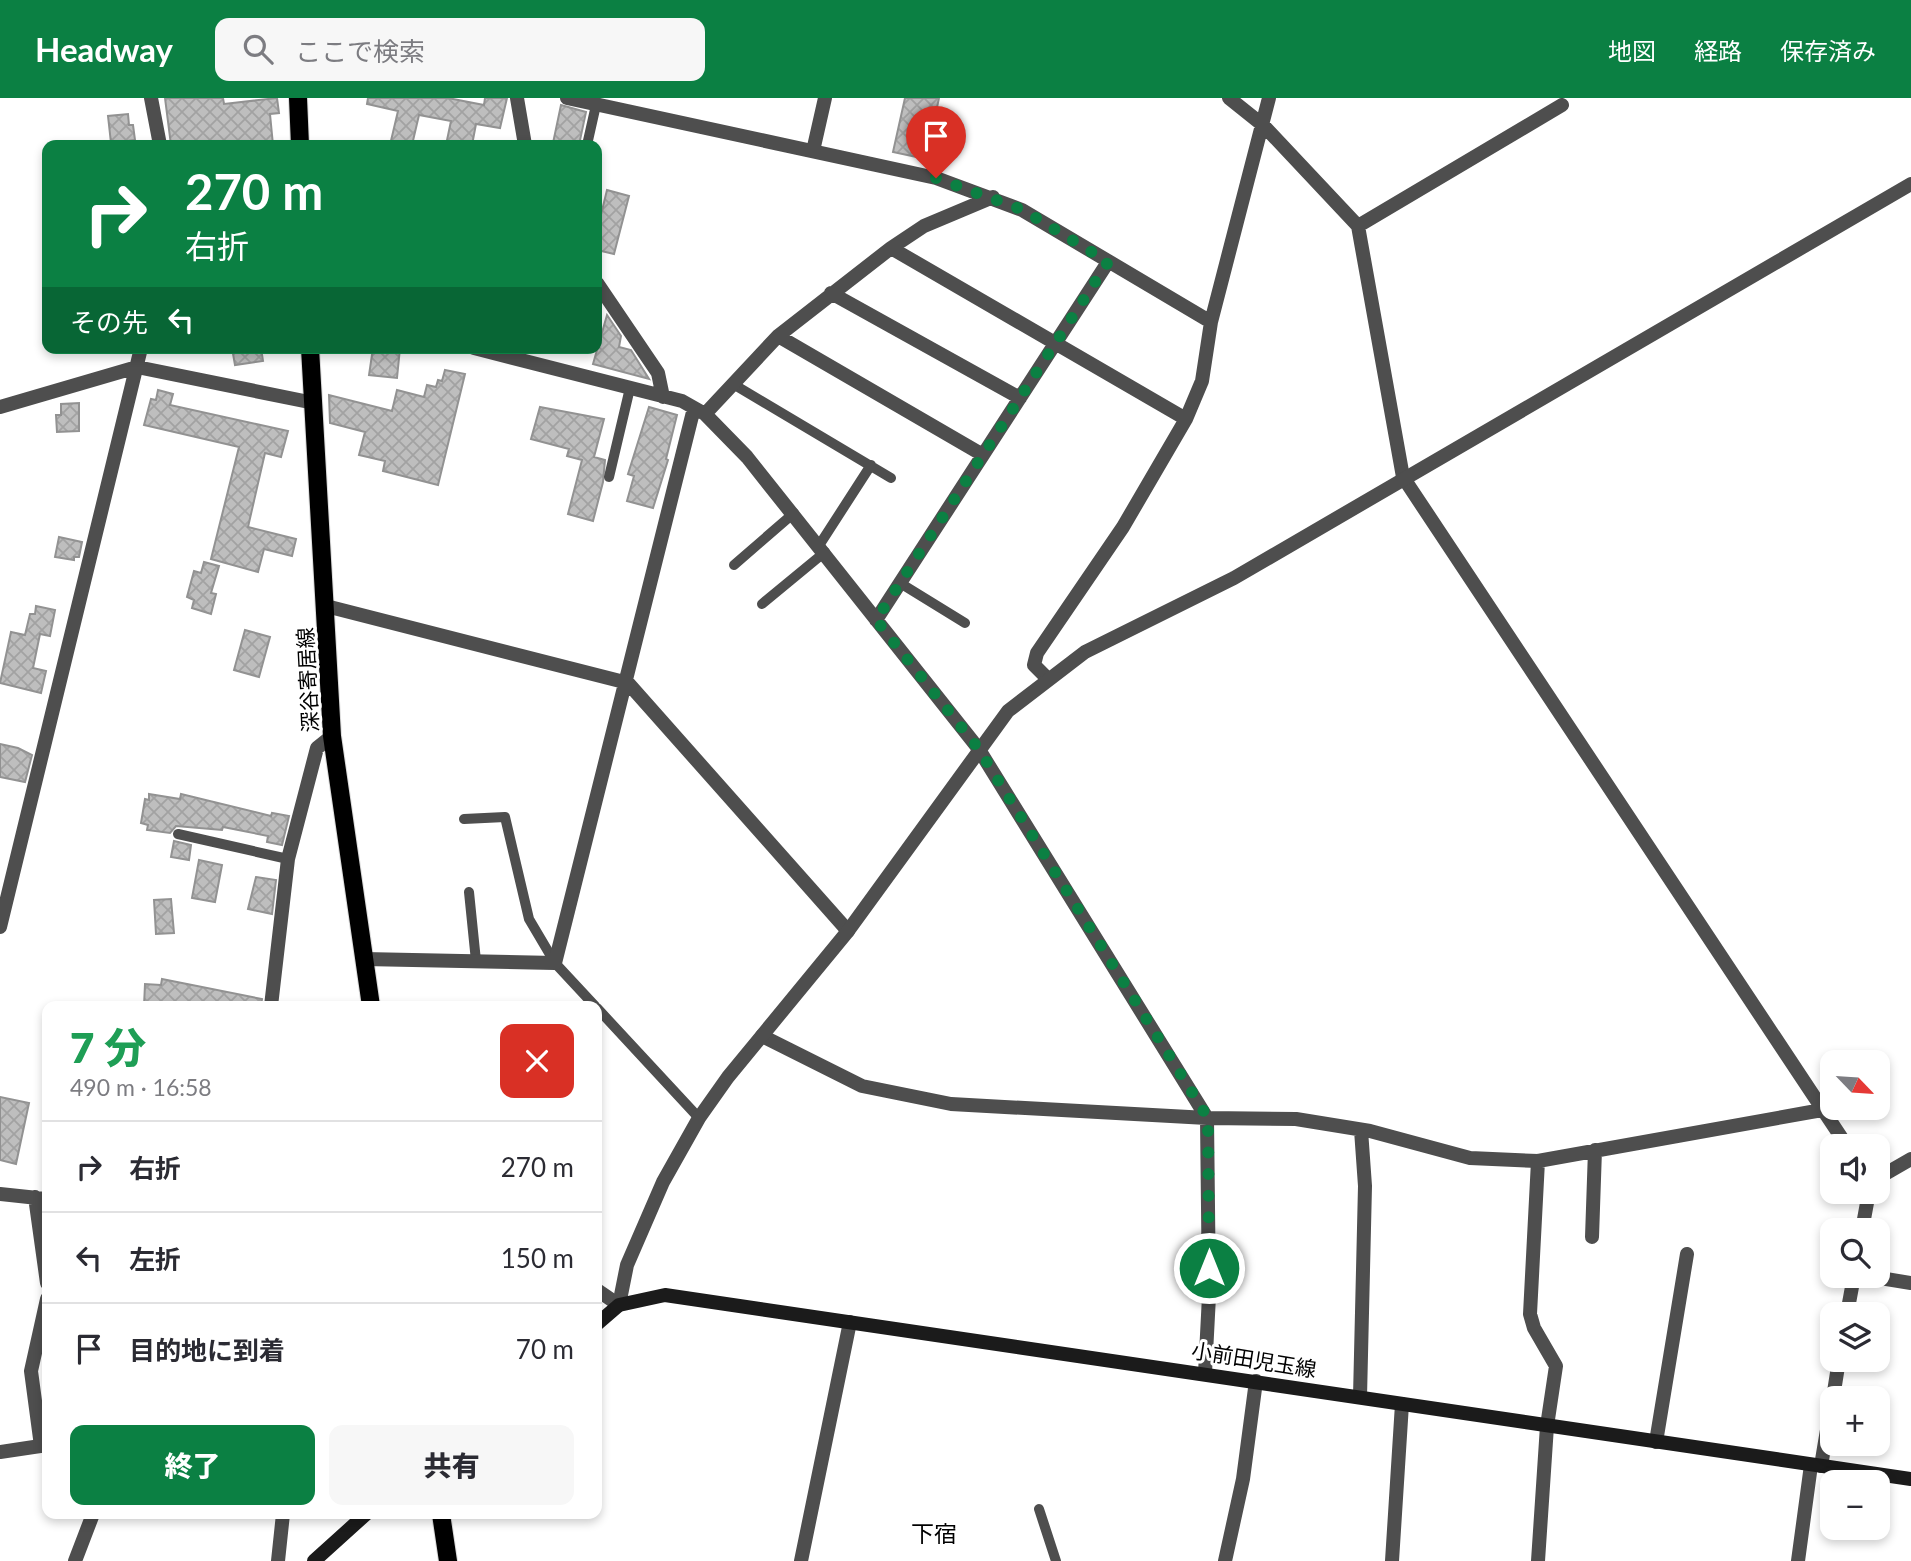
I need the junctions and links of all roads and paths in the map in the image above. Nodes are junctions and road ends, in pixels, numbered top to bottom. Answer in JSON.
{"nodes":[{"id":1,"x":151,"y":98,"type":"edge"},
{"id":2,"x":298,"y":98,"type":"edge"},
{"id":3,"x":517,"y":98,"type":"edge"},
{"id":4,"x":567,"y":98,"type":"edge"},
{"id":5,"x":825,"y":98,"type":"edge"},
{"id":6,"x":1230,"y":98,"type":"edge"},
{"id":7,"x":1269,"y":98,"type":"edge"},
{"id":8,"x":596,"y":105,"type":"junction"},
{"id":9,"x":1562,"y":105,"type":"dead end"},
{"id":10,"x":1264,"y":126,"type":"junction"},
{"id":11,"x":155,"y":140,"type":"edge"},
{"id":12,"x":300,"y":140,"type":"edge"},
{"id":13,"x":524,"y":140,"type":"edge"},
{"id":14,"x":588,"y":140,"type":"edge"},
{"id":15,"x":813,"y":151,"type":"junction"},
{"id":16,"x":1911,"y":184,"type":"edge"},
{"id":17,"x":993,"y":197,"type":"junction"},
{"id":18,"x":1358,"y":226,"type":"junction"},
{"id":19,"x":891,"y":248,"type":"junction"},
{"id":20,"x":1108,"y":262,"type":"junction"},
{"id":21,"x":602,"y":290,"type":"edge"},
{"id":22,"x":831,"y":293,"type":"junction"},
{"id":23,"x":1211,"y":322,"type":"junction"},
{"id":24,"x":778,"y":336,"type":"junction"},
{"id":25,"x":1055,"y":343,"type":"junction"},
{"id":26,"x":140,"y":354,"type":"edge"},
{"id":27,"x":310,"y":354,"type":"edge"},
{"id":28,"x":497,"y":354,"type":"edge"},
{"id":29,"x":137,"y":367,"type":"junction"},
{"id":30,"x":733,"y":384,"type":"junction"},
{"id":31,"x":630,"y":388,"type":"junction"},
{"id":32,"x":663,"y":397,"type":"junction"},
{"id":33,"x":1020,"y":398,"type":"junction"},
{"id":34,"x":314,"y":403,"type":"junction"},
{"id":35,"x":0,"y":407,"type":"edge"},
{"id":36,"x":700,"y":411,"type":"junction"},
{"id":37,"x":1186,"y":419,"type":"junction"},
{"id":38,"x":984,"y":455,"type":"junction"},
{"id":39,"x":871,"y":466,"type":"junction"},
{"id":40,"x":608,"y":477,"type":"dead end"},
{"id":41,"x":1403,"y":477,"type":"junction"},
{"id":42,"x":891,"y":478,"type":"dead end"},
{"id":43,"x":794,"y":513,"type":"junction"},
{"id":44,"x":822,"y":548,"type":"junction"},
{"id":45,"x":734,"y":565,"type":"dead end"},
{"id":46,"x":900,"y":583,"type":"junction"},
{"id":47,"x":762,"y":604,"type":"dead end"},
{"id":48,"x":326,"y":606,"type":"junction"},
{"id":49,"x":876,"y":620,"type":"junction"},
{"id":50,"x":965,"y":623,"type":"dead end"},
{"id":51,"x":1047,"y":678,"type":"junction"},
{"id":52,"x":628,"y":683,"type":"junction"},
{"id":53,"x":332,"y":736,"type":"junction"},
{"id":54,"x":978,"y":748,"type":"junction"},
{"id":55,"x":464,"y":819,"type":"dead end"},
{"id":56,"x":178,"y":834,"type":"dead end"},
{"id":57,"x":288,"y":859,"type":"junction"},
{"id":58,"x":470,"y":892,"type":"dead end"},
{"id":59,"x":0,"y":927,"type":"edge"},
{"id":60,"x":848,"y":931,"type":"junction"},
{"id":61,"x":364,"y":959,"type":"junction"},
{"id":62,"x":476,"y":961,"type":"junction"},
{"id":63,"x":555,"y":963,"type":"junction"},
{"id":64,"x":272,"y":1001,"type":"edge"},
{"id":65,"x":370,"y":1001,"type":"edge"},
{"id":66,"x":590,"y":1001,"type":"edge"},
{"id":67,"x":602,"y":1013,"type":"edge"},
{"id":68,"x":762,"y":1036,"type":"junction"},
{"id":69,"x":1820,"y":1107,"type":"edge"},
{"id":70,"x":1820,"y":1110,"type":"edge"},
{"id":71,"x":699,"y":1118,"type":"junction"},
{"id":72,"x":1208,"y":1118,"type":"junction"},
{"id":73,"x":1361,"y":1130,"type":"junction"},
{"id":74,"x":1595,"y":1150,"type":"junction"},
{"id":75,"x":1911,"y":1158,"type":"edge"},
{"id":76,"x":1538,"y":1161,"type":"junction"},
{"id":77,"x":1890,"y":1171,"type":"edge"},
{"id":78,"x":0,"y":1194,"type":"edge"},
{"id":79,"x":41,"y":1198,"type":"edge"},
{"id":80,"x":1592,"y":1237,"type":"dead end"},
{"id":81,"x":1687,"y":1254,"type":"dead end"},
{"id":82,"x":1890,"y":1280,"type":"edge"},
{"id":83,"x":1911,"y":1283,"type":"edge"},
{"id":84,"x":602,"y":1294,"type":"edge"},
{"id":85,"x":619,"y":1306,"type":"junction"},
{"id":86,"x":602,"y":1320,"type":"edge"},
{"id":87,"x":42,"y":1322,"type":"edge"},
{"id":88,"x":850,"y":1322,"type":"junction"},
{"id":89,"x":1205,"y":1373,"type":"junction"},
{"id":90,"x":1256,"y":1381,"type":"junction"},
{"id":91,"x":1360,"y":1397,"type":"junction"},
{"id":92,"x":1402,"y":1404,"type":"junction"},
{"id":93,"x":1547,"y":1426,"type":"junction"},
{"id":94,"x":42,"y":1434,"type":"edge"},
{"id":95,"x":1656,"y":1442,"type":"junction"},
{"id":96,"x":42,"y":1446,"type":"edge"},
{"id":97,"x":1820,"y":1448,"type":"edge"},
{"id":98,"x":0,"y":1452,"type":"edge"},
{"id":99,"x":1816,"y":1465,"type":"junction"},
{"id":100,"x":1911,"y":1479,"type":"edge"},
{"id":101,"x":1039,"y":1509,"type":"dead end"},
{"id":102,"x":91,"y":1519,"type":"edge"},
{"id":103,"x":282,"y":1519,"type":"edge"},
{"id":104,"x":360,"y":1519,"type":"edge"},
{"id":105,"x":442,"y":1519,"type":"edge"},
{"id":106,"x":75,"y":1561,"type":"edge"},
{"id":107,"x":278,"y":1561,"type":"edge"},
{"id":108,"x":314,"y":1561,"type":"edge"},
{"id":109,"x":448,"y":1561,"type":"edge"},
{"id":110,"x":801,"y":1561,"type":"edge"},
{"id":111,"x":1056,"y":1561,"type":"edge"},
{"id":112,"x":1225,"y":1561,"type":"edge"},
{"id":113,"x":1392,"y":1561,"type":"edge"},
{"id":114,"x":1538,"y":1561,"type":"edge"},
{"id":115,"x":1798,"y":1561,"type":"edge"}],
"edges":[{"from":1,"to":11,"type":"street"},
{"from":2,"to":12,"type":"main road"},
{"from":3,"to":13,"type":"street"},
{"from":4,"to":8,"type":"street"},
{"from":5,"to":15,"type":"street"},
{"from":6,"to":10,"type":"street"},
{"from":7,"to":10,"type":"street"},
{"from":8,"to":14,"type":"lane"},
{"from":8,"to":15,"type":"street"},
{"from":9,"to":18,"type":"street"},
{"from":10,"to":18,"type":"street"},
{"from":10,"to":23,"type":"street"},
{"from":15,"to":17,"type":"street"},
{"from":16,"to":41,"type":"street"},
{"from":17,"to":19,"type":"street"},
{"from":17,"to":20,"type":"street"},
{"from":18,"to":41,"type":"street"},
{"from":19,"to":22,"type":"street"},
{"from":19,"to":25,"type":"street"},
{"from":20,"to":23,"type":"street"},
{"from":20,"to":25,"type":"street"},
{"from":21,"to":32,"type":"street"},
{"from":22,"to":24,"type":"street"},
{"from":22,"to":33,"type":"street"},
{"from":23,"to":37,"type":"street"},
{"from":24,"to":30,"type":"street"},
{"from":24,"to":38,"type":"street"},
{"from":25,"to":33,"type":"street"},
{"from":25,"to":37,"type":"street"},
{"from":26,"to":29,"type":"street"},
{"from":27,"to":34,"type":"main road","name":"深谷寄居線"},
{"from":28,"to":31,"type":"street"},
{"from":29,"to":34,"type":"street"},
{"from":29,"to":35,"type":"street"},
{"from":29,"to":59,"type":"street"},
{"from":30,"to":36,"type":"street"},
{"from":30,"to":39,"type":"lane"},
{"from":31,"to":32,"type":"street"},
{"from":31,"to":40,"type":"lane"},
{"from":32,"to":36,"type":"street"},
{"from":33,"to":38,"type":"street"},
{"from":34,"to":48,"type":"main road","name":"深谷寄居線"},
{"from":36,"to":43,"type":"street"},
{"from":36,"to":52,"type":"street"},
{"from":37,"to":51,"type":"street"},
{"from":38,"to":46,"type":"street"},
{"from":39,"to":42,"type":"lane"},
{"from":39,"to":44,"type":"lane"},
{"from":41,"to":51,"type":"street"},
{"from":41,"to":69,"type":"street"},
{"from":43,"to":44,"type":"street"},
{"from":43,"to":45,"type":"lane"},
{"from":44,"to":47,"type":"lane"},
{"from":44,"to":49,"type":"street"},
{"from":46,"to":49,"type":"street"},
{"from":46,"to":50,"type":"lane"},
{"from":48,"to":52,"type":"street"},
{"from":48,"to":53,"type":"main road","name":"深谷寄居線"},
{"from":49,"to":54,"type":"street"},
{"from":51,"to":54,"type":"street"},
{"from":52,"to":60,"type":"street"},
{"from":52,"to":63,"type":"street"},
{"from":53,"to":57,"type":"street"},
{"from":53,"to":61,"type":"main road","name":"深谷寄居線"},
{"from":54,"to":60,"type":"street"},
{"from":54,"to":72,"type":"street"},
{"from":55,"to":63,"type":"lane"},
{"from":56,"to":57,"type":"lane"},
{"from":57,"to":64,"type":"street"},
{"from":58,"to":62,"type":"lane"},
{"from":60,"to":68,"type":"street"},
{"from":61,"to":62,"type":"street"},
{"from":61,"to":65,"type":"main road","name":"深谷寄居線"},
{"from":62,"to":63,"type":"street"},
{"from":63,"to":66,"type":"lane"},
{"from":67,"to":71,"type":"lane"},
{"from":68,"to":71,"type":"street"},
{"from":68,"to":72,"type":"street"},
{"from":70,"to":74,"type":"street"},
{"from":71,"to":85,"type":"street"},
{"from":72,"to":73,"type":"street"},
{"from":72,"to":89,"type":"street"},
{"from":73,"to":76,"type":"street"},
{"from":73,"to":91,"type":"street"},
{"from":74,"to":76,"type":"street"},
{"from":74,"to":80,"type":"street"},
{"from":75,"to":77,"type":"street"},
{"from":76,"to":93,"type":"street"},
{"from":78,"to":79,"type":"street"},
{"from":81,"to":95,"type":"street"},
{"from":82,"to":83,"type":"street"},
{"from":84,"to":85,"type":"street"},
{"from":85,"to":86,"type":"main road","name":"小前田児玉線"},
{"from":85,"to":88,"type":"main road","name":"小前田児玉線"},
{"from":87,"to":94,"type":"street"},
{"from":88,"to":89,"type":"main road","name":"小前田児玉線"},
{"from":88,"to":110,"type":"street"},
{"from":89,"to":90,"type":"main road","name":"小前田児玉線"},
{"from":90,"to":91,"type":"main road","name":"小前田児玉線"},
{"from":90,"to":112,"type":"street"},
{"from":91,"to":92,"type":"main road","name":"小前田児玉線"},
{"from":92,"to":93,"type":"main road","name":"小前田児玉線"},
{"from":92,"to":113,"type":"street"},
{"from":93,"to":95,"type":"main road","name":"小前田児玉線"},
{"from":93,"to":114,"type":"street"},
{"from":95,"to":99,"type":"main road","name":"小前田児玉線"},
{"from":96,"to":98,"type":"street"},
{"from":97,"to":99,"type":"street"},
{"from":99,"to":100,"type":"main road","name":"小前田児玉線"},
{"from":99,"to":115,"type":"street"},
{"from":101,"to":111,"type":"lane"},
{"from":102,"to":106,"type":"street"},
{"from":103,"to":107,"type":"street"},
{"from":104,"to":108,"type":"main road"},
{"from":105,"to":109,"type":"main road"}]}
